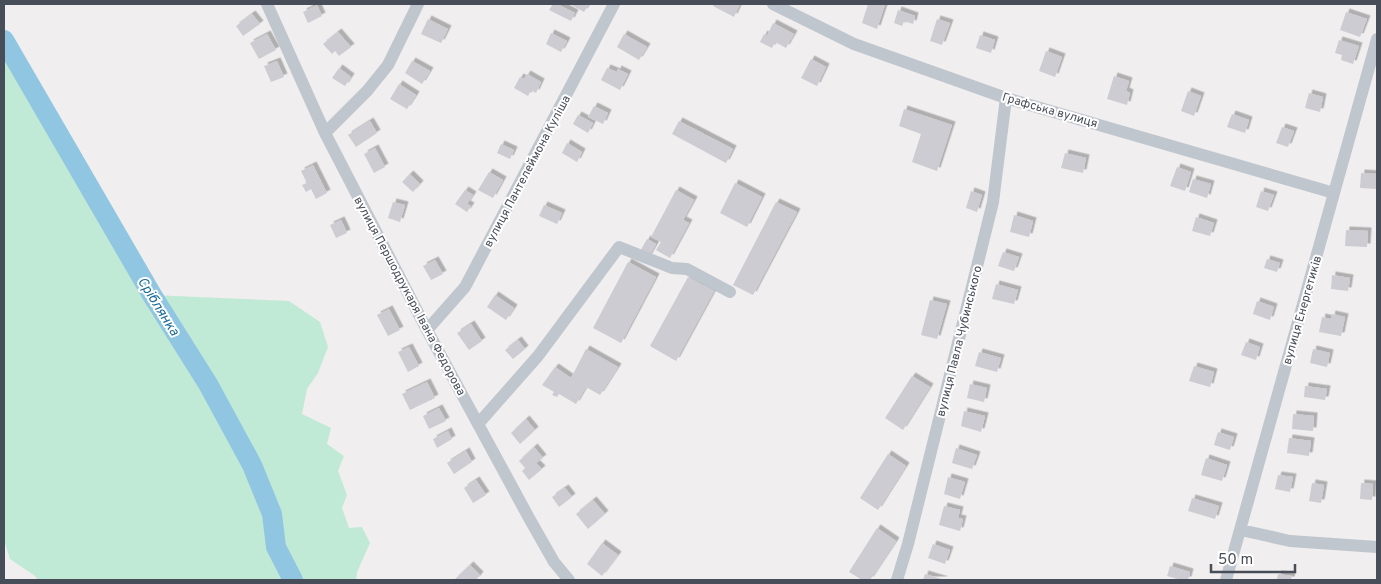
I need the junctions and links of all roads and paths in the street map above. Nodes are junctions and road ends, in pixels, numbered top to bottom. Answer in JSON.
{"nodes":[{"id":1,"x":267,"y":4,"type":"edge"},
{"id":2,"x":418,"y":4,"type":"edge"},
{"id":3,"x":614,"y":4,"type":"edge"},
{"id":4,"x":774,"y":4,"type":"edge"},
{"id":5,"x":1377,"y":39,"type":"edge"},
{"id":6,"x":1006,"y":98,"type":"junction"},
{"id":7,"x":325,"y":133,"type":"junction"},
{"id":8,"x":1334,"y":193,"type":"junction"},
{"id":9,"x":730,"y":292,"type":"dead end"},
{"id":10,"x":427,"y":330,"type":"junction"},
{"id":11,"x":478,"y":424,"type":"junction"},
{"id":12,"x":1240,"y":530,"type":"junction"},
{"id":13,"x":1377,"y":547,"type":"edge"},
{"id":14,"x":569,"y":580,"type":"edge"},
{"id":15,"x":897,"y":580,"type":"edge"},
{"id":16,"x":1226,"y":580,"type":"edge"}],
"edges":[{"from":1,"to":7,"type":"street","name":"вулиця Першодрукаря Івана Федорова"},
{"from":2,"to":7,"type":"street"},
{"from":3,"to":10,"type":"street","name":"вулиця Пантелеймона Куліша"},
{"from":4,"to":6,"type":"street","name":"Графська вулиця"},
{"from":5,"to":8,"type":"street","name":"вулиця Енергетиків"},
{"from":6,"to":8,"type":"street","name":"Графська вулиця"},
{"from":6,"to":15,"type":"street","name":"вулиця Павла Чубинського"},
{"from":7,"to":10,"type":"street","name":"вулиця Першодрукаря Івана Федорова"},
{"from":8,"to":12,"type":"street","name":"вулиця Енергетиків"},
{"from":9,"to":11,"type":"street"},
{"from":10,"to":11,"type":"street","name":"вулиця Першодрукаря Івана Федорова"},
{"from":11,"to":14,"type":"street","name":"вулиця Першодрукаря Івана Федорова"},
{"from":12,"to":13,"type":"street"},
{"from":12,"to":16,"type":"street","name":"вулиця Енергетиків"}]}
